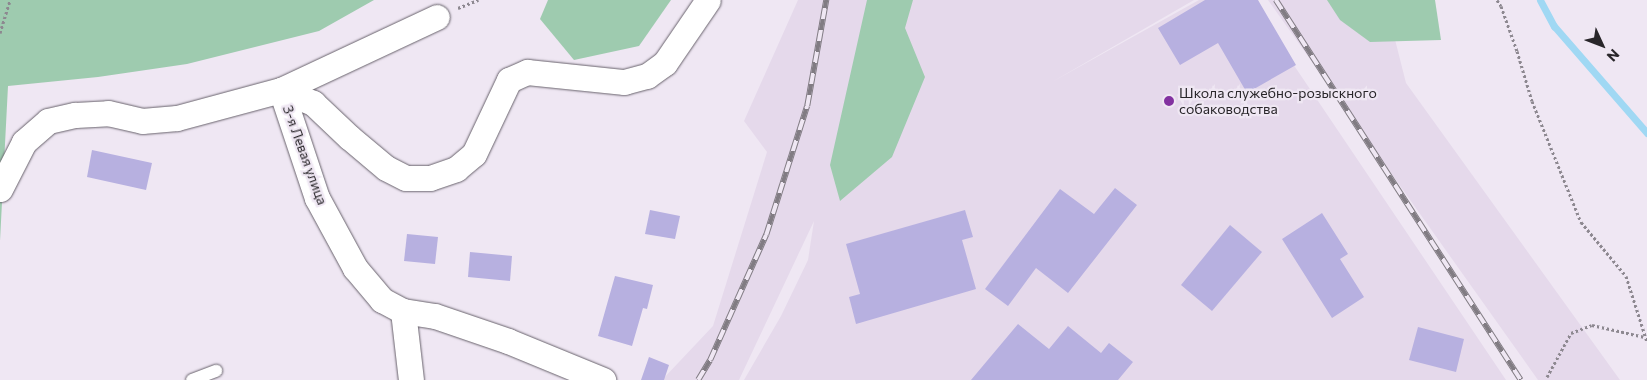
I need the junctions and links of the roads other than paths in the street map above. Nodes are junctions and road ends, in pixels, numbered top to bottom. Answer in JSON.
{"nodes":[{"id":1,"x":708,"y":0,"type":"edge"},
{"id":2,"x":437,"y":17,"type":"dead end"},
{"id":3,"x":282,"y":90,"type":"junction"},
{"id":4,"x":0,"y":189,"type":"edge"},
{"id":5,"x":402,"y":311,"type":"junction"},
{"id":6,"x":216,"y":371,"type":"dead end"},
{"id":7,"x":192,"y":380,"type":"edge"},
{"id":8,"x":412,"y":380,"type":"edge"},
{"id":9,"x":603,"y":380,"type":"edge"}],
"edges":[{"from":1,"to":3,"type":"street","name":"3-я Левая улица"},
{"from":2,"to":3,"type":"street","name":"3-я Левая улица"},
{"from":3,"to":4,"type":"street","name":"3-я Левая улица"},
{"from":3,"to":5,"type":"street","name":"3-я Левая улица"},
{"from":5,"to":8,"type":"street"},
{"from":5,"to":9,"type":"street","name":"3-я Левая улица"},
{"from":6,"to":7,"type":"lane"}]}
